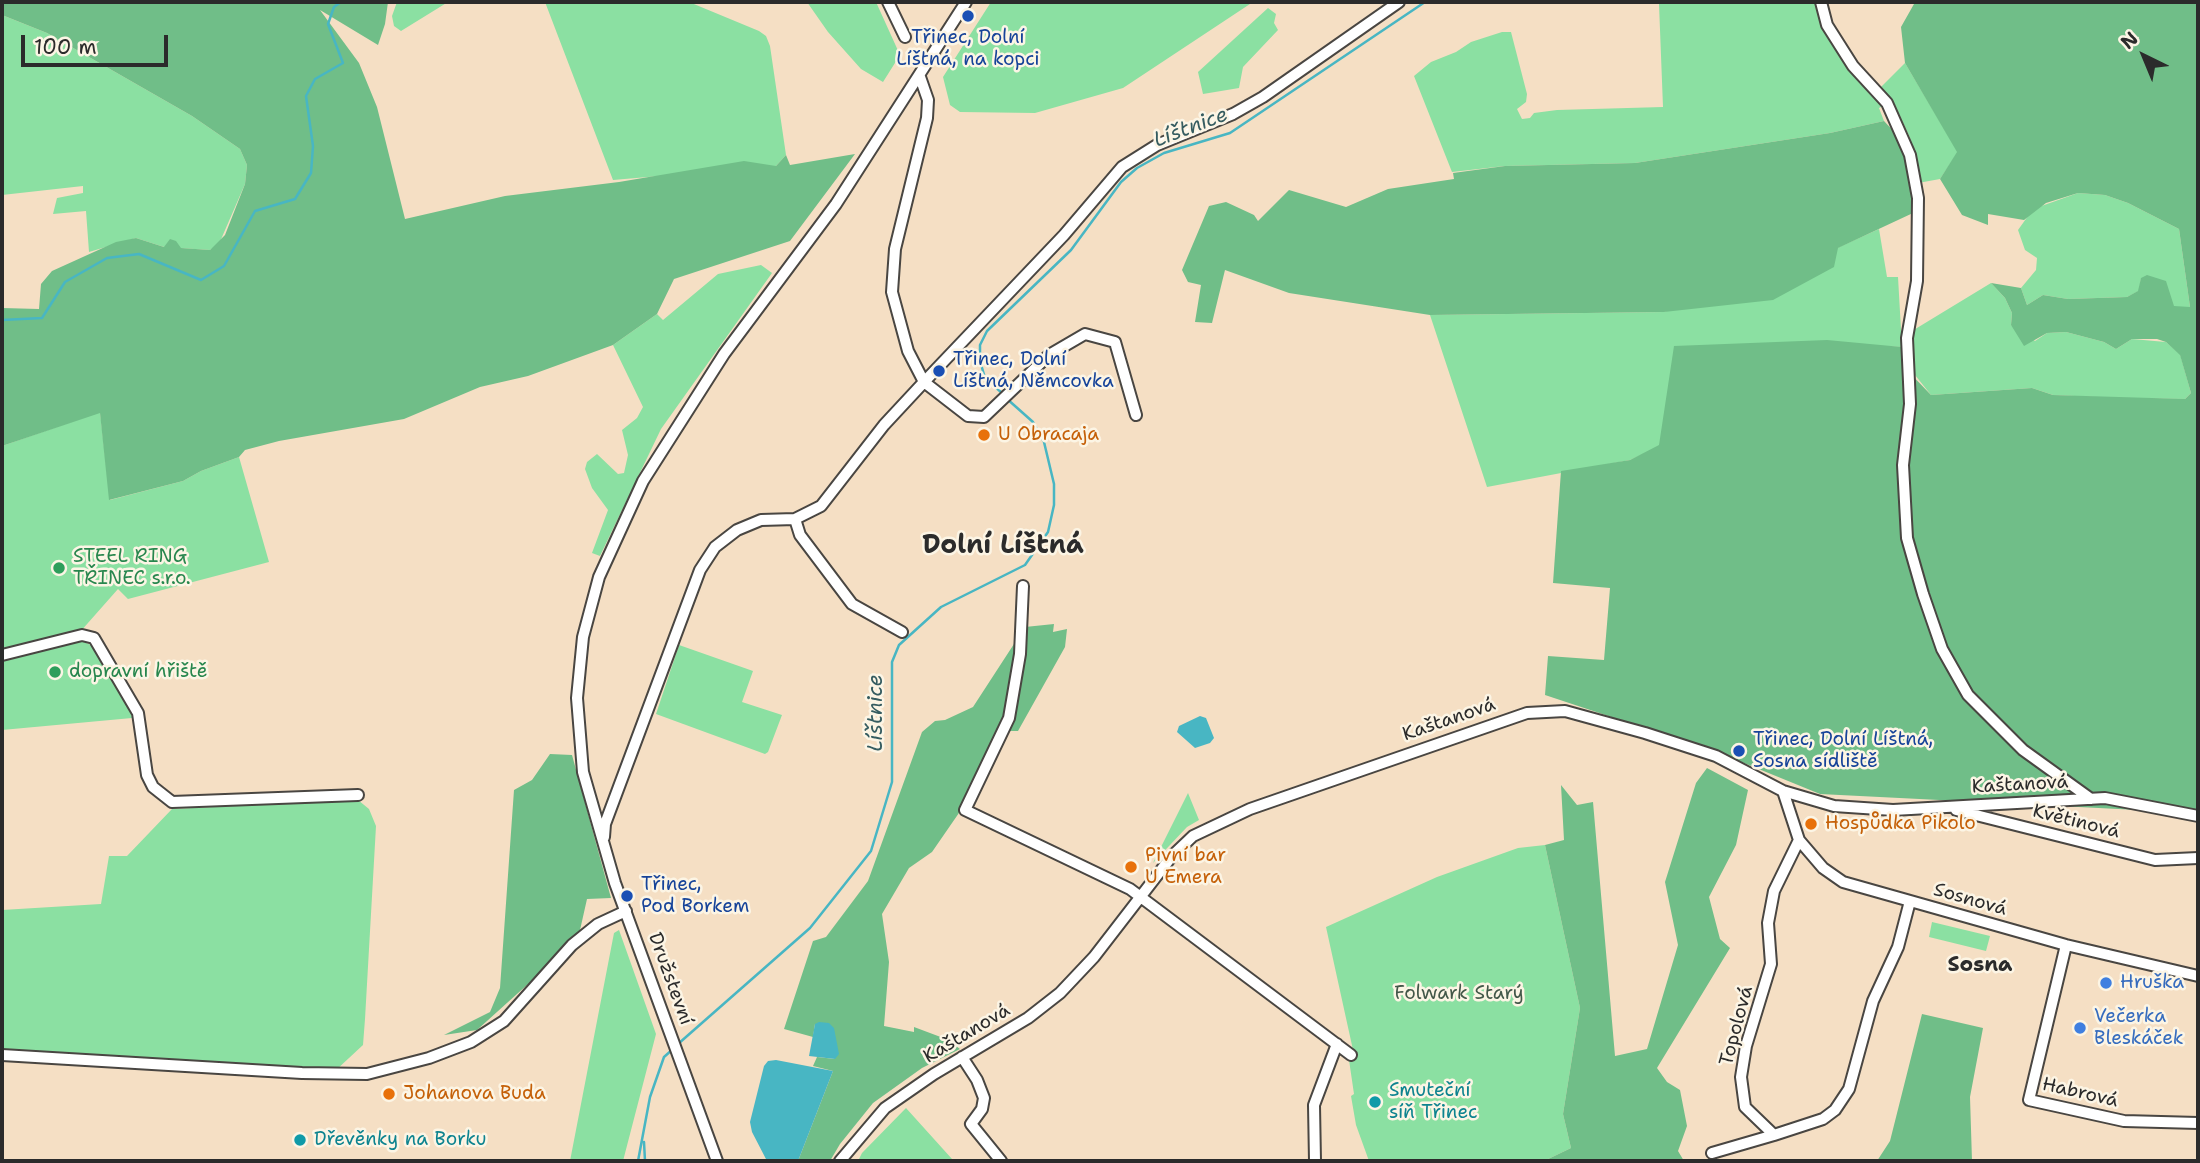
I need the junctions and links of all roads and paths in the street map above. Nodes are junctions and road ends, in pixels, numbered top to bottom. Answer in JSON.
{"nodes":[{"id":1,"x":888,"y":2,"type":"edge"},
{"id":2,"x":966,"y":2,"type":"edge"},
{"id":3,"x":1399,"y":2,"type":"edge"},
{"id":4,"x":1821,"y":2,"type":"edge"},
{"id":5,"x":905,"y":37,"type":"dead end"},
{"id":6,"x":920,"y":77,"type":"junction"},
{"id":7,"x":924,"y":382,"type":"junction"},
{"id":8,"x":1136,"y":415,"type":"dead end"},
{"id":9,"x":795,"y":519,"type":"junction"},
{"id":10,"x":1023,"y":586,"type":"dead end"},
{"id":11,"x":902,"y":632,"type":"dead end"},
{"id":12,"x":2,"y":655,"type":"edge"},
{"id":13,"x":1783,"y":791,"type":"junction"},
{"id":14,"x":358,"y":795,"type":"dead end"},
{"id":15,"x":2091,"y":799,"type":"junction"},
{"id":16,"x":1947,"y":807,"type":"junction"},
{"id":17,"x":2198,"y":816,"type":"edge"},
{"id":18,"x":1799,"y":840,"type":"junction"},
{"id":19,"x":604,"y":846,"type":"junction"},
{"id":20,"x":2198,"y":858,"type":"edge"},
{"id":21,"x":1138,"y":897,"type":"junction"},
{"id":22,"x":1910,"y":901,"type":"junction"},
{"id":23,"x":626,"y":911,"type":"junction"},
{"id":24,"x":2066,"y":944,"type":"junction"},
{"id":25,"x":2198,"y":976,"type":"edge"},
{"id":26,"x":1337,"y":1044,"type":"junction"},
{"id":27,"x":2,"y":1055,"type":"edge"},
{"id":28,"x":1351,"y":1055,"type":"dead end"},
{"id":29,"x":962,"y":1057,"type":"junction"},
{"id":30,"x":2198,"y":1123,"type":"edge"},
{"id":31,"x":1774,"y":1135,"type":"junction"},
{"id":32,"x":1712,"y":1153,"type":"dead end"},
{"id":33,"x":718,"y":1161,"type":"edge"},
{"id":34,"x":840,"y":1161,"type":"edge"},
{"id":35,"x":1001,"y":1161,"type":"edge"},
{"id":36,"x":1315,"y":1161,"type":"edge"}],
"edges":[{"from":1,"to":5,"type":"street"},
{"from":2,"to":6,"type":"street","name":"Družstevní"},
{"from":3,"to":7,"type":"street"},
{"from":4,"to":15,"type":"street"},
{"from":6,"to":7,"type":"street"},
{"from":6,"to":19,"type":"street","name":"Družstevní"},
{"from":7,"to":8,"type":"street"},
{"from":7,"to":9,"type":"street"},
{"from":9,"to":11,"type":"street"},
{"from":9,"to":19,"type":"street"},
{"from":10,"to":21,"type":"street"},
{"from":12,"to":14,"type":"street"},
{"from":13,"to":16,"type":"street","name":"Kaštanová"},
{"from":13,"to":18,"type":"street","name":"Sosnová"},
{"from":13,"to":21,"type":"street","name":"Kaštanová"},
{"from":15,"to":16,"type":"street","name":"Kaštanová"},
{"from":15,"to":17,"type":"street","name":"Kaštanová"},
{"from":16,"to":20,"type":"street","name":"Květinová"},
{"from":18,"to":22,"type":"street","name":"Sosnová"},
{"from":18,"to":31,"type":"street","name":"Topolová"},
{"from":19,"to":23,"type":"street","name":"Družstevní"},
{"from":21,"to":26,"type":"street"},
{"from":21,"to":29,"type":"street","name":"Kaštanová"},
{"from":22,"to":24,"type":"street","name":"Sosnová"},
{"from":22,"to":31,"type":"street"},
{"from":23,"to":27,"type":"street"},
{"from":23,"to":33,"type":"street","name":"Družstevní"},
{"from":24,"to":25,"type":"street","name":"Sosnová"},
{"from":24,"to":30,"type":"street","name":"Habrová"},
{"from":26,"to":28,"type":"street"},
{"from":26,"to":36,"type":"street"},
{"from":29,"to":34,"type":"street","name":"Kaštanová"},
{"from":29,"to":35,"type":"street"},
{"from":31,"to":32,"type":"street"}]}
